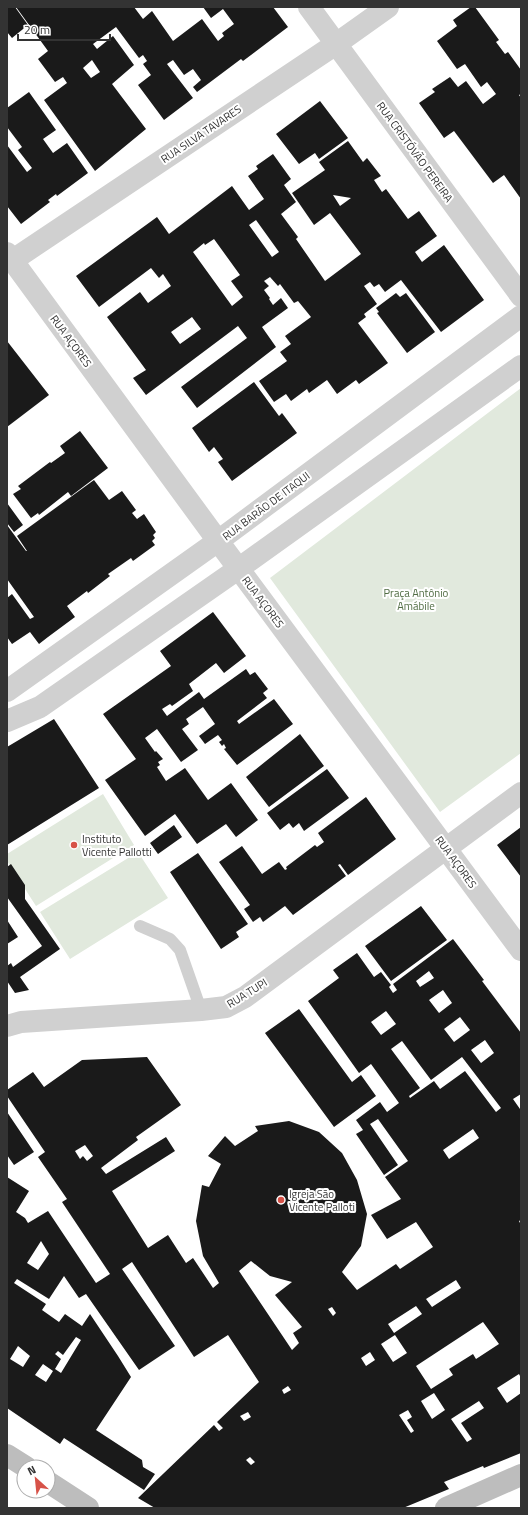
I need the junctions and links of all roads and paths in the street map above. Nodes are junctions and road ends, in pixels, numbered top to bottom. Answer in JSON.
{"nodes":[{"id":1,"x":309,"y":7,"type":"edge"},
{"id":2,"x":388,"y":7,"type":"edge"},
{"id":3,"x":336,"y":44,"type":"junction"},
{"id":4,"x":10,"y":256,"type":"edge"},
{"id":5,"x":521,"y":296,"type":"edge"},
{"id":6,"x":521,"y":316,"type":"edge"},
{"id":7,"x":521,"y":366,"type":"edge"},
{"id":8,"x":218,"y":541,"type":"junction"},
{"id":9,"x":238,"y":569,"type":"junction"},
{"id":10,"x":7,"y":691,"type":"edge"},
{"id":11,"x":7,"y":721,"type":"edge"},
{"id":12,"x":521,"y":793,"type":"edge"},
{"id":13,"x":446,"y":848,"type":"junction"},
{"id":14,"x":140,"y":926,"type":"dead end"},
{"id":15,"x":521,"y":950,"type":"edge"},
{"id":16,"x":201,"y":1010,"type":"junction"},
{"id":17,"x":7,"y":1026,"type":"edge"},
{"id":18,"x":7,"y":1455,"type":"edge"},
{"id":19,"x":16,"y":1461,"type":"edge"},
{"id":20,"x":521,"y":1475,"type":"edge"},
{"id":21,"x":56,"y":1487,"type":"edge"},
{"id":22,"x":88,"y":1508,"type":"edge"},
{"id":23,"x":446,"y":1508,"type":"edge"}],
"edges":[{"from":1,"to":3,"type":"street","name":"RUA CRISTÓVÃO PEREIRA"},
{"from":2,"to":3,"type":"street","name":"RUA SILVA TAVARES"},
{"from":3,"to":4,"type":"street","name":"RUA SILVA TAVARES"},
{"from":3,"to":5,"type":"street","name":"RUA CRISTÓVÃO PEREIRA"},
{"from":4,"to":8,"type":"street","name":"RUA AÇORES"},
{"from":6,"to":8,"type":"street","name":"RUA BARÃO DE ITAQUI"},
{"from":7,"to":9,"type":"street"},
{"from":8,"to":9,"type":"street","name":"RUA AÇORES"},
{"from":8,"to":10,"type":"street","name":"RUA BARÃO DE ITAQUI"},
{"from":9,"to":11,"type":"street"},
{"from":9,"to":13,"type":"street","name":"RUA AÇORES"},
{"from":12,"to":13,"type":"street","name":"RUA TUPI"},
{"from":13,"to":15,"type":"street","name":"RUA AÇORES"},
{"from":13,"to":16,"type":"street","name":"RUA TUPI"},
{"from":14,"to":16,"type":"lane"},
{"from":16,"to":17,"type":"street","name":"RUA TUPI"},
{"from":18,"to":19,"type":"main road"},
{"from":20,"to":23,"type":"main road"},
{"from":21,"to":22,"type":"main road"}]}
